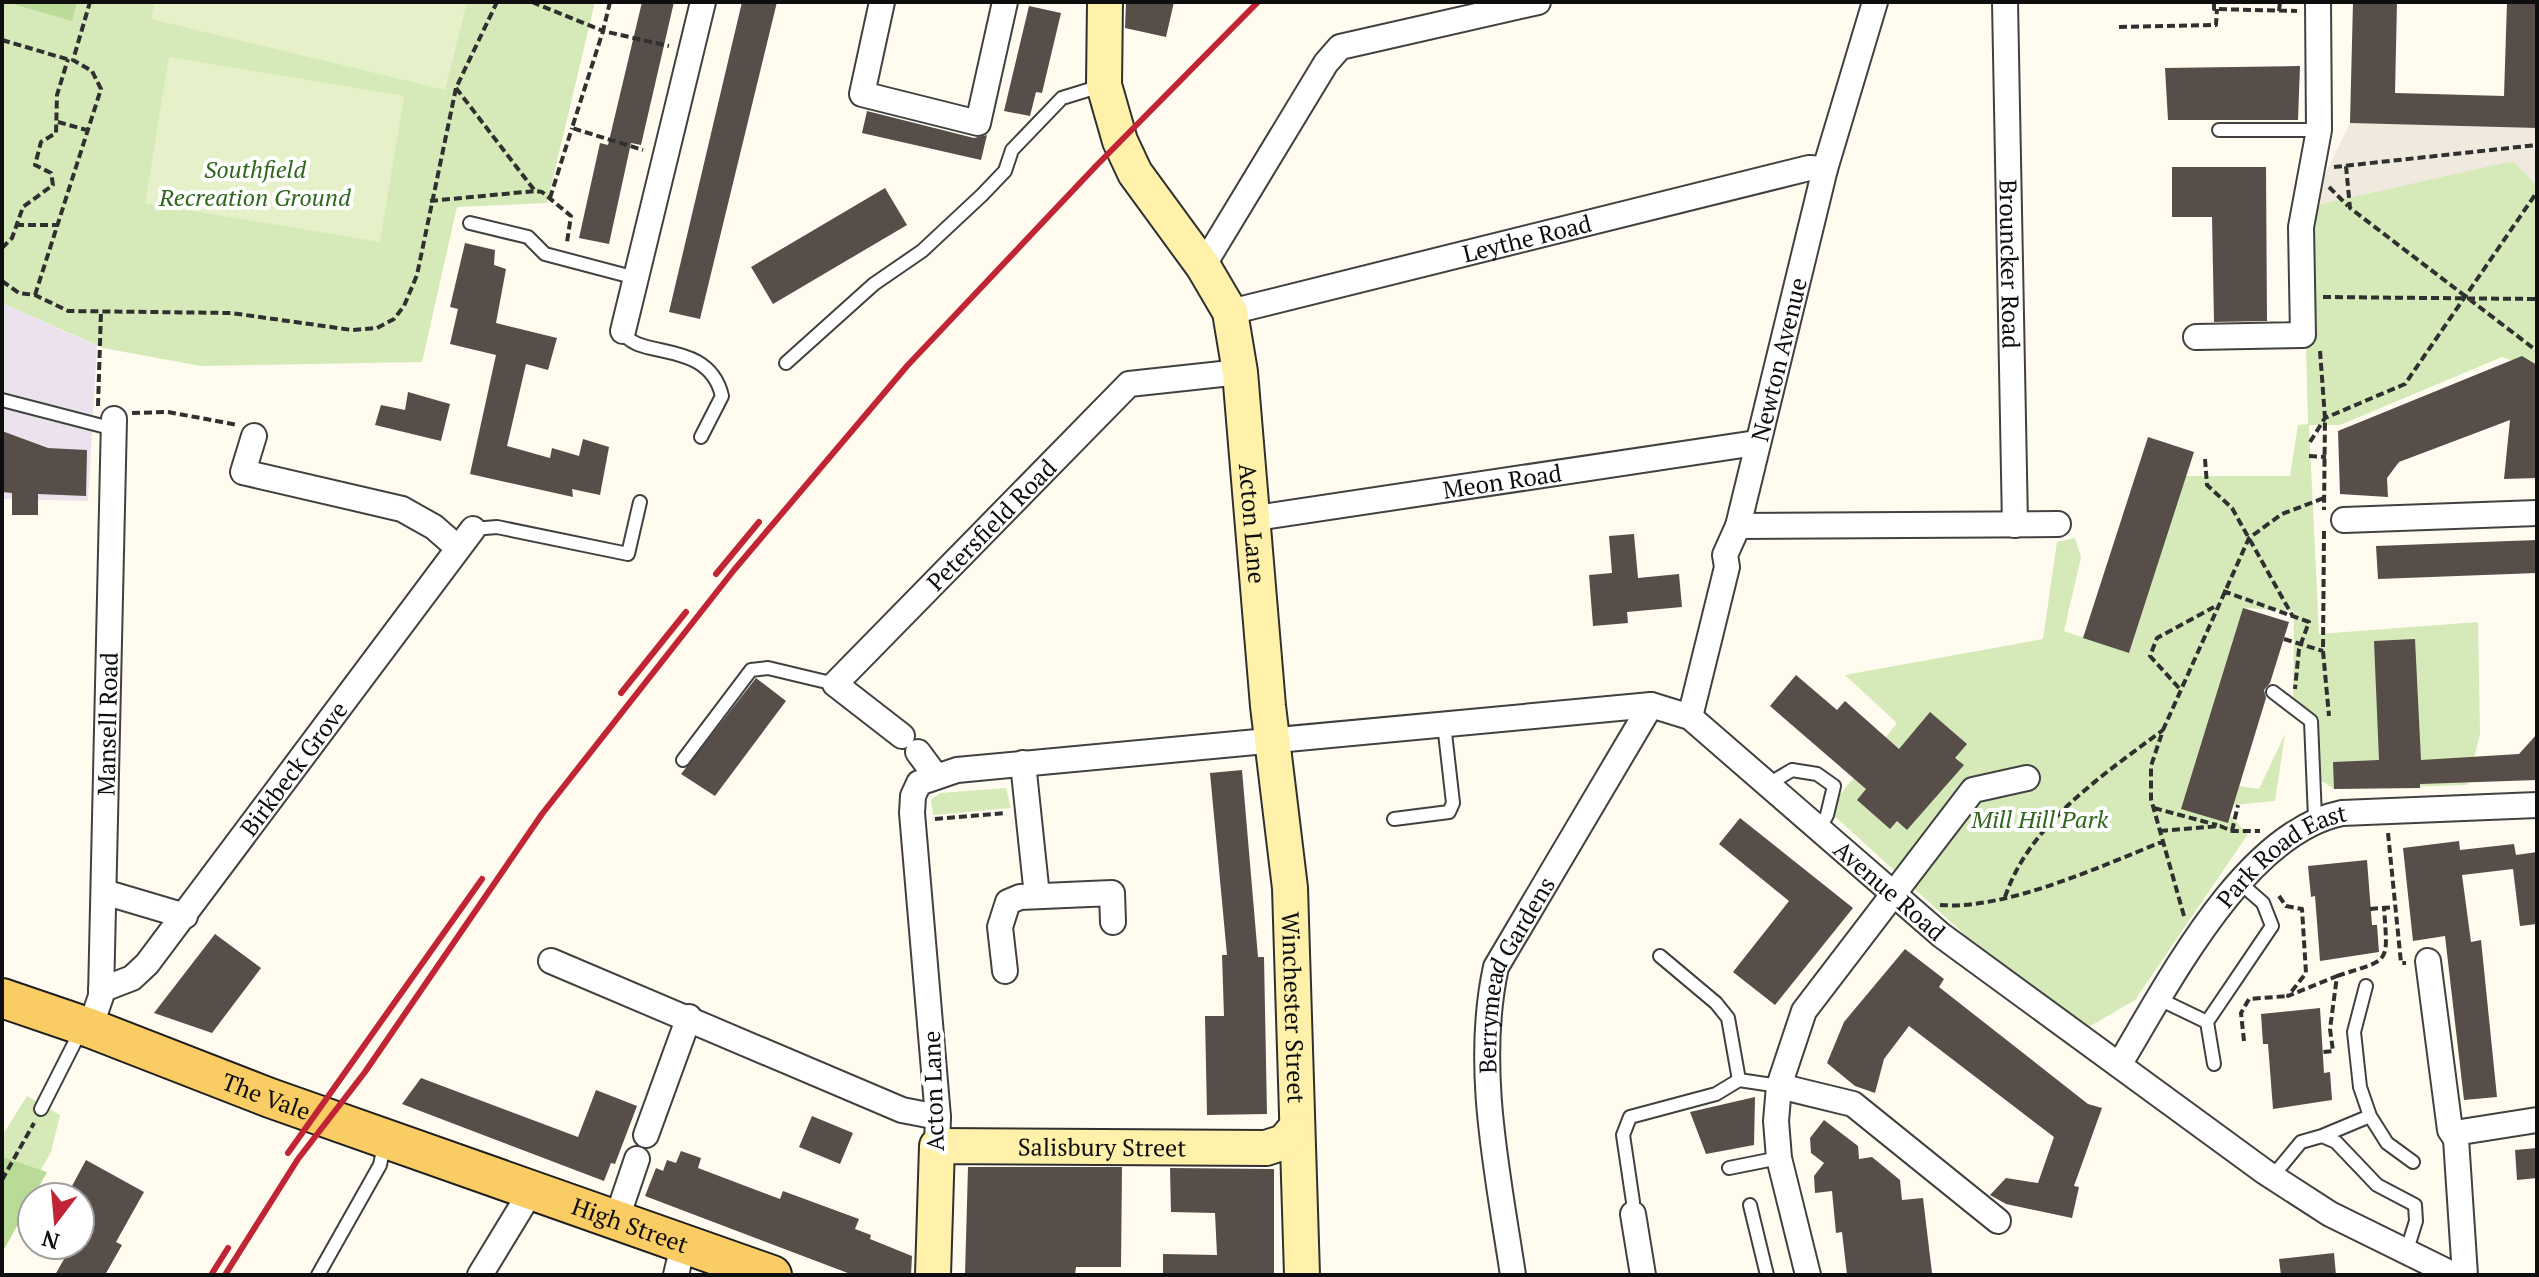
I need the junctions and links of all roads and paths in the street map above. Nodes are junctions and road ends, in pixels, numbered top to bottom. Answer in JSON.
{"nodes":[{"id":1,"x":90,"y":2,"type":"edge"},
{"id":2,"x":497,"y":2,"type":"edge"},
{"id":3,"x":532,"y":2,"type":"edge"},
{"id":4,"x":610,"y":2,"type":"edge"},
{"id":5,"x":703,"y":2,"type":"edge"},
{"id":6,"x":882,"y":2,"type":"edge"},
{"id":7,"x":1005,"y":2,"type":"edge"},
{"id":8,"x":1105,"y":2,"type":"edge"},
{"id":9,"x":1538,"y":2,"type":"edge"},
{"id":10,"x":1875,"y":2,"type":"edge"},
{"id":11,"x":2005,"y":2,"type":"edge"},
{"id":12,"x":2214,"y":2,"type":"edge"},
{"id":13,"x":2239,"y":2,"type":"edge"},
{"id":14,"x":2280,"y":2,"type":"edge"},
{"id":15,"x":2310,"y":7,"type":"edge"},
{"id":16,"x":2217,"y":9,"type":"junction"},
{"id":17,"x":2239,"y":9,"type":"junction"},
{"id":18,"x":2279,"y":11,"type":"junction"},
{"id":19,"x":2119,"y":27,"type":"dead end"},
{"id":20,"x":603,"y":31,"type":"junction"},
{"id":21,"x":2,"y":40,"type":"edge"},
{"id":22,"x":691,"y":51,"type":"junction"},
{"id":23,"x":70,"y":60,"type":"junction"},
{"id":24,"x":1104,"y":85,"type":"junction"},
{"id":25,"x":456,"y":88,"type":"junction"},
{"id":26,"x":58,"y":122,"type":"junction"},
{"id":27,"x":572,"y":128,"type":"junction"},
{"id":28,"x":2219,"y":130,"type":"dead end"},
{"id":29,"x":2319,"y":130,"type":"junction"},
{"id":30,"x":90,"y":131,"type":"junction"},
{"id":31,"x":2537,"y":145,"type":"edge"},
{"id":32,"x":665,"y":157,"type":"junction"},
{"id":33,"x":2346,"y":165,"type":"junction"},
{"id":34,"x":2334,"y":166,"type":"dead end"},
{"id":35,"x":1825,"y":169,"type":"junction"},
{"id":36,"x":2325,"y":182,"type":"dead end"},
{"id":37,"x":535,"y":191,"type":"junction"},
{"id":38,"x":2537,"y":192,"type":"edge"},
{"id":39,"x":550,"y":198,"type":"junction"},
{"id":40,"x":430,"y":201,"type":"junction"},
{"id":41,"x":2350,"y":208,"type":"junction"},
{"id":42,"x":470,"y":223,"type":"dead end"},
{"id":43,"x":16,"y":225,"type":"junction"},
{"id":44,"x":59,"y":225,"type":"junction"},
{"id":45,"x":578,"y":245,"type":"dead end"},
{"id":46,"x":2,"y":248,"type":"edge"},
{"id":47,"x":1203,"y":266,"type":"junction"},
{"id":48,"x":636,"y":278,"type":"junction"},
{"id":49,"x":2,"y":281,"type":"edge"},
{"id":50,"x":35,"y":295,"type":"junction"},
{"id":51,"x":2316,"y":297,"type":"dead end"},
{"id":52,"x":2465,"y":297,"type":"junction"},
{"id":53,"x":2537,"y":299,"type":"edge"},
{"id":54,"x":101,"y":312,"type":"junction"},
{"id":55,"x":1230,"y":312,"type":"junction"},
{"id":56,"x":623,"y":331,"type":"joint"},
{"id":57,"x":2196,"y":337,"type":"dead end"},
{"id":58,"x":2311,"y":339,"type":"junction"},
{"id":59,"x":2537,"y":351,"type":"edge"},
{"id":60,"x":786,"y":363,"type":"dead end"},
{"id":61,"x":1240,"y":372,"type":"junction"},
{"id":62,"x":2,"y":400,"type":"edge"},
{"id":63,"x":109,"y":416,"type":"junction"},
{"id":64,"x":2325,"y":418,"type":"junction"},
{"id":65,"x":254,"y":436,"type":"joint"},
{"id":66,"x":701,"y":437,"type":"dead end"},
{"id":67,"x":2310,"y":442,"type":"dead end"},
{"id":68,"x":1756,"y":443,"type":"junction"},
{"id":69,"x":2309,"y":456,"type":"dead end"},
{"id":70,"x":2326,"y":457,"type":"junction"},
{"id":71,"x":2205,"y":459,"type":"dead end"},
{"id":72,"x":2324,"y":498,"type":"junction"},
{"id":73,"x":640,"y":502,"type":"dead end"},
{"id":74,"x":2537,"y":513,"type":"edge"},
{"id":75,"x":1249,"y":519,"type":"junction"},
{"id":76,"x":2331,"y":520,"type":"junction"},
{"id":77,"x":2058,"y":524,"type":"dead end"},
{"id":78,"x":2015,"y":525,"type":"junction"},
{"id":79,"x":1738,"y":526,"type":"junction"},
{"id":80,"x":2249,"y":538,"type":"junction"},
{"id":81,"x":466,"y":539,"type":"junction"},
{"id":82,"x":2223,"y":591,"type":"junction"},
{"id":83,"x":2217,"y":606,"type":"junction"},
{"id":84,"x":2292,"y":615,"type":"junction"},
{"id":85,"x":2284,"y":639,"type":"dead end"},
{"id":86,"x":2302,"y":644,"type":"junction"},
{"id":87,"x":2323,"y":651,"type":"junction"},
{"id":88,"x":835,"y":684,"type":"junction"},
{"id":89,"x":2179,"y":688,"type":"junction"},
{"id":90,"x":2273,"y":692,"type":"dead end"},
{"id":91,"x":1651,"y":705,"type":"junction"},
{"id":92,"x":2293,"y":707,"type":"junction"},
{"id":93,"x":2329,"y":716,"type":"dead end"},
{"id":94,"x":1690,"y":717,"type":"junction"},
{"id":95,"x":1444,"y":724,"type":"junction"},
{"id":96,"x":2163,"y":730,"type":"junction"},
{"id":97,"x":1273,"y":740,"type":"junction"},
{"id":98,"x":683,"y":760,"type":"dead end"},
{"id":99,"x":1023,"y":763,"type":"junction"},
{"id":100,"x":935,"y":775,"type":"junction"},
{"id":101,"x":2027,"y":778,"type":"dead end"},
{"id":102,"x":1767,"y":785,"type":"junction"},
{"id":103,"x":2238,"y":805,"type":"dead end"},
{"id":104,"x":2537,"y":805,"type":"edge"},
{"id":105,"x":2154,"y":808,"type":"junction"},
{"id":106,"x":2386,"y":811,"type":"junction"},
{"id":107,"x":1014,"y":812,"type":"dead end"},
{"id":108,"x":2315,"y":818,"type":"junction"},
{"id":109,"x":928,"y":819,"type":"dead end"},
{"id":110,"x":1394,"y":819,"type":"dead end"},
{"id":111,"x":2220,"y":826,"type":"junction"},
{"id":112,"x":1818,"y":831,"type":"junction"},
{"id":113,"x":2160,"y":831,"type":"junction"},
{"id":114,"x":2232,"y":831,"type":"junction"},
{"id":115,"x":2164,"y":841,"type":"junction"},
{"id":116,"x":2278,"y":843,"type":"junction"},
{"id":117,"x":2239,"y":882,"type":"junction"},
{"id":118,"x":104,"y":892,"type":"junction"},
{"id":119,"x":1894,"y":894,"type":"junction"},
{"id":120,"x":1037,"y":896,"type":"junction"},
{"id":121,"x":2005,"y":897,"type":"junction"},
{"id":122,"x":1938,"y":905,"type":"dead end"},
{"id":123,"x":2395,"y":907,"type":"junction"},
{"id":124,"x":2384,"y":908,"type":"junction"},
{"id":125,"x":2302,"y":909,"type":"dead end"},
{"id":126,"x":2370,"y":909,"type":"dead end"},
{"id":127,"x":185,"y":916,"type":"junction"},
{"id":128,"x":1113,"y":922,"type":"dead end"},
{"id":129,"x":2185,"y":929,"type":"dead end"},
{"id":130,"x":1660,"y":956,"type":"dead end"},
{"id":131,"x":551,"y":961,"type":"dead end"},
{"id":132,"x":2428,"y":961,"type":"joint"},
{"id":133,"x":1005,"y":971,"type":"dead end"},
{"id":134,"x":2337,"y":976,"type":"junction"},
{"id":135,"x":2366,"y":986,"type":"dead end"},
{"id":136,"x":101,"y":990,"type":"junction"},
{"id":137,"x":2288,"y":996,"type":"junction"},
{"id":138,"x":2,"y":998,"type":"edge"},
{"id":139,"x":2157,"y":998,"type":"junction"},
{"id":140,"x":689,"y":1017,"type":"junction"},
{"id":141,"x":2207,"y":1022,"type":"junction"},
{"id":142,"x":87,"y":1026,"type":"junction"},
{"id":143,"x":2244,"y":1041,"type":"dead end"},
{"id":144,"x":2323,"y":1052,"type":"dead end"},
{"id":145,"x":2214,"y":1064,"type":"dead end"},
{"id":146,"x":2119,"y":1065,"type":"junction"},
{"id":147,"x":1739,"y":1080,"type":"junction"},
{"id":148,"x":1779,"y":1086,"type":"junction"},
{"id":149,"x":41,"y":1109,"type":"joint"},
{"id":150,"x":2370,"y":1116,"type":"junction"},
{"id":151,"x":2537,"y":1120,"type":"edge"},
{"id":152,"x":1295,"y":1129,"type":"junction"},
{"id":153,"x":937,"y":1131,"type":"junction"},
{"id":154,"x":646,"y":1135,"type":"joint"},
{"id":155,"x":2322,"y":1136,"type":"junction"},
{"id":156,"x":385,"y":1138,"type":"junction"},
{"id":157,"x":2456,"y":1139,"type":"junction"},
{"id":158,"x":1266,"y":1148,"type":"junction"},
{"id":159,"x":1779,"y":1158,"type":"junction"},
{"id":160,"x":637,"y":1159,"type":"joint"},
{"id":161,"x":2413,"y":1162,"type":"dead end"},
{"id":162,"x":1729,"y":1168,"type":"dead end"},
{"id":163,"x":1299,"y":1175,"type":"junction"},
{"id":164,"x":3,"y":1176,"type":"edge"},
{"id":165,"x":2272,"y":1177,"type":"junction"},
{"id":166,"x":533,"y":1188,"type":"junction"},
{"id":167,"x":1750,"y":1205,"type":"dead end"},
{"id":168,"x":1633,"y":1208,"type":"joint"},
{"id":169,"x":617,"y":1218,"type":"junction"},
{"id":170,"x":1998,"y":1221,"type":"dead end"},
{"id":171,"x":2406,"y":1253,"type":"junction"},
{"id":172,"x":680,"y":1258,"type":"edge"},
{"id":173,"x":318,"y":1275,"type":"edge"},
{"id":174,"x":480,"y":1275,"type":"edge"},
{"id":175,"x":772,"y":1275,"type":"edge"},
{"id":176,"x":933,"y":1275,"type":"edge"},
{"id":177,"x":1302,"y":1275,"type":"edge"},
{"id":178,"x":1513,"y":1275,"type":"edge"},
{"id":179,"x":1643,"y":1275,"type":"edge"},
{"id":180,"x":1767,"y":1275,"type":"edge"},
{"id":181,"x":1808,"y":1275,"type":"edge"},
{"id":182,"x":2454,"y":1275,"type":"edge"},
{"id":183,"x":2465,"y":1275,"type":"edge"}],
"edges":[{"from":1,"to":23,"type":"path"},
{"from":2,"to":25,"type":"path"},
{"from":3,"to":20,"type":"path"},
{"from":4,"to":20,"type":"path"},
{"from":5,"to":22,"type":"street"},
{"from":6,"to":7,"type":"street"},
{"from":8,"to":24,"type":"main road","name":"Acton Lane"},
{"from":9,"to":47,"type":"street"},
{"from":10,"to":35,"type":"street","name":"Newton Avenue"},
{"from":11,"to":78,"type":"street","name":"Brouncker Road"},
{"from":12,"to":16,"type":"path"},
{"from":13,"to":17,"type":"path"},
{"from":14,"to":18,"type":"path"},
{"from":15,"to":18,"type":"path"},
{"from":15,"to":29,"type":"street"},
{"from":16,"to":17,"type":"path"},
{"from":16,"to":19,"type":"path"},
{"from":17,"to":18,"type":"path"},
{"from":20,"to":22,"type":"path"},
{"from":20,"to":27,"type":"path"},
{"from":21,"to":23,"type":"path"},
{"from":22,"to":32,"type":"street"},
{"from":23,"to":26,"type":"path"},
{"from":23,"to":30,"type":"path"},
{"from":24,"to":47,"type":"main road","name":"Acton Lane"},
{"from":24,"to":60,"type":"lane"},
{"from":25,"to":37,"type":"path"},
{"from":25,"to":40,"type":"path"},
{"from":26,"to":30,"type":"path"},
{"from":26,"to":43,"type":"path"},
{"from":27,"to":32,"type":"path"},
{"from":27,"to":39,"type":"path"},
{"from":28,"to":29,"type":"lane"},
{"from":29,"to":58,"type":"street"},
{"from":30,"to":44,"type":"path"},
{"from":31,"to":33,"type":"path"},
{"from":32,"to":48,"type":"street"},
{"from":33,"to":34,"type":"path"},
{"from":33,"to":41,"type":"path"},
{"from":35,"to":55,"type":"street","name":"Leythe Road"},
{"from":35,"to":68,"type":"street","name":"Newton Avenue"},
{"from":36,"to":41,"type":"path"},
{"from":37,"to":39,"type":"path"},
{"from":37,"to":40,"type":"path"},
{"from":38,"to":52,"type":"path"},
{"from":39,"to":45,"type":"path"},
{"from":40,"to":54,"type":"path"},
{"from":41,"to":52,"type":"path"},
{"from":42,"to":48,"type":"lane"},
{"from":43,"to":44,"type":"path"},
{"from":43,"to":46,"type":"path"},
{"from":44,"to":50,"type":"path"},
{"from":47,"to":55,"type":"main road","name":"Acton Lane"},
{"from":48,"to":56,"type":"street"},
{"from":49,"to":50,"type":"path"},
{"from":50,"to":54,"type":"path"},
{"from":51,"to":52,"type":"path"},
{"from":52,"to":53,"type":"path"},
{"from":52,"to":59,"type":"path"},
{"from":52,"to":64,"type":"path"},
{"from":54,"to":63,"type":"path"},
{"from":55,"to":61,"type":"main road","name":"Acton Lane"},
{"from":56,"to":66,"type":"lane"},
{"from":57,"to":58,"type":"street"},
{"from":58,"to":64,"type":"path"},
{"from":61,"to":75,"type":"main road","name":"Acton Lane"},
{"from":61,"to":88,"type":"street","name":"Petersfield Road"},
{"from":62,"to":63,"type":"lane"},
{"from":63,"to":65,"type":"path"},
{"from":63,"to":118,"type":"street","name":"Mansell Road"},
{"from":64,"to":67,"type":"path"},
{"from":64,"to":70,"type":"path"},
{"from":65,"to":81,"type":"street"},
{"from":68,"to":75,"type":"street","name":"Meon Road"},
{"from":68,"to":79,"type":"street","name":"Newton Avenue"},
{"from":69,"to":70,"type":"path"},
{"from":70,"to":72,"type":"path"},
{"from":71,"to":80,"type":"path"},
{"from":72,"to":76,"type":"path"},
{"from":72,"to":80,"type":"path"},
{"from":73,"to":81,"type":"lane"},
{"from":74,"to":76,"type":"street"},
{"from":75,"to":97,"type":"main road","name":"Acton Lane"},
{"from":76,"to":87,"type":"path"},
{"from":77,"to":78,"type":"street"},
{"from":78,"to":79,"type":"street"},
{"from":79,"to":94,"type":"street","name":"Newton Avenue"},
{"from":80,"to":82,"type":"path"},
{"from":80,"to":84,"type":"path"},
{"from":81,"to":127,"type":"street","name":"Birkbeck Grove"},
{"from":82,"to":83,"type":"path"},
{"from":82,"to":84,"type":"path"},
{"from":83,"to":89,"type":"path"},
{"from":83,"to":89,"type":"path"},
{"from":84,"to":86,"type":"path"},
{"from":85,"to":86,"type":"path"},
{"from":86,"to":87,"type":"path"},
{"from":86,"to":92,"type":"path"},
{"from":87,"to":93,"type":"path"},
{"from":88,"to":98,"type":"lane"},
{"from":88,"to":100,"type":"street"},
{"from":89,"to":96,"type":"path"},
{"from":90,"to":92,"type":"lane"},
{"from":91,"to":94,"type":"street","name":"Avenue Road"},
{"from":91,"to":95,"type":"street","name":"Avenue Road"},
{"from":91,"to":178,"type":"street","name":"Berrymead Gardens"},
{"from":92,"to":108,"type":"lane"},
{"from":94,"to":102,"type":"street","name":"Avenue Road"},
{"from":95,"to":97,"type":"street","name":"Avenue Road"},
{"from":95,"to":110,"type":"lane"},
{"from":96,"to":105,"type":"path"},
{"from":96,"to":121,"type":"path"},
{"from":97,"to":99,"type":"street"},
{"from":97,"to":152,"type":"main road","name":"Winchester Street"},
{"from":99,"to":100,"type":"street"},
{"from":99,"to":120,"type":"street"},
{"from":100,"to":153,"type":"street","name":"Acton Lane"},
{"from":101,"to":119,"type":"street"},
{"from":102,"to":112,"type":"street","name":"Avenue Road"},
{"from":102,"to":112,"type":"lane"},
{"from":103,"to":114,"type":"path"},
{"from":104,"to":106,"type":"street","name":"Park Road East"},
{"from":105,"to":111,"type":"path"},
{"from":105,"to":113,"type":"path"},
{"from":106,"to":108,"type":"street","name":"Park Road East"},
{"from":106,"to":123,"type":"path"},
{"from":107,"to":109,"type":"path"},
{"from":108,"to":116,"type":"street","name":"Park Road East"},
{"from":111,"to":113,"type":"path"},
{"from":111,"to":114,"type":"path"},
{"from":112,"to":119,"type":"street","name":"Avenue Road"},
{"from":113,"to":115,"type":"path"},
{"from":114,"to":116,"type":"path"},
{"from":115,"to":121,"type":"path"},
{"from":115,"to":129,"type":"path"},
{"from":116,"to":117,"type":"street","name":"Park Road East"},
{"from":117,"to":139,"type":"street","name":"Park Road East"},
{"from":117,"to":141,"type":"lane"},
{"from":118,"to":127,"type":"street"},
{"from":118,"to":136,"type":"street","name":"Mansell Road"},
{"from":119,"to":146,"type":"street","name":"Avenue Road"},
{"from":119,"to":148,"type":"street"},
{"from":120,"to":128,"type":"street"},
{"from":120,"to":133,"type":"street"},
{"from":121,"to":122,"type":"path"},
{"from":123,"to":124,"type":"path"},
{"from":123,"to":132,"type":"path"},
{"from":124,"to":126,"type":"path"},
{"from":124,"to":134,"type":"path"},
{"from":125,"to":137,"type":"path"},
{"from":127,"to":136,"type":"street","name":"Birkbeck Grove"},
{"from":130,"to":147,"type":"lane"},
{"from":131,"to":140,"type":"street"},
{"from":132,"to":157,"type":"street"},
{"from":134,"to":137,"type":"path"},
{"from":134,"to":144,"type":"path"},
{"from":135,"to":150,"type":"lane"},
{"from":136,"to":142,"type":"street","name":"Mansell Road"},
{"from":137,"to":143,"type":"path"},
{"from":138,"to":142,"type":"main road","name":"The Vale"},
{"from":139,"to":141,"type":"lane"},
{"from":139,"to":146,"type":"street","name":"Park Road East"},
{"from":140,"to":153,"type":"street"},
{"from":140,"to":154,"type":"street"},
{"from":141,"to":145,"type":"lane"},
{"from":142,"to":149,"type":"lane"},
{"from":142,"to":156,"type":"main road","name":"The Vale"},
{"from":146,"to":165,"type":"street","name":"Avenue Road"},
{"from":147,"to":148,"type":"lane"},
{"from":147,"to":168,"type":"lane"},
{"from":148,"to":159,"type":"street"},
{"from":148,"to":170,"type":"street"},
{"from":149,"to":164,"type":"path"},
{"from":150,"to":155,"type":"lane"},
{"from":150,"to":161,"type":"lane"},
{"from":151,"to":157,"type":"street"},
{"from":152,"to":158,"type":"main road"},
{"from":152,"to":163,"type":"main road","name":"Winchester Street"},
{"from":153,"to":158,"type":"main road","name":"Salisbury Street"},
{"from":153,"to":176,"type":"main road","name":"Acton Lane"},
{"from":154,"to":160,"type":"lane"},
{"from":155,"to":165,"type":"lane"},
{"from":155,"to":171,"type":"lane"},
{"from":156,"to":166,"type":"main road","name":"The Vale"},
{"from":156,"to":173,"type":"lane"},
{"from":157,"to":183,"type":"street"},
{"from":158,"to":163,"type":"main road"},
{"from":159,"to":162,"type":"lane"},
{"from":159,"to":181,"type":"street"},
{"from":160,"to":169,"type":"street"},
{"from":163,"to":177,"type":"main road","name":"Winchester Street"},
{"from":165,"to":171,"type":"street","name":"Avenue Road"},
{"from":166,"to":169,"type":"main road","name":"High Street"},
{"from":166,"to":174,"type":"street"},
{"from":167,"to":180,"type":"lane"},
{"from":168,"to":179,"type":"street"},
{"from":169,"to":172,"type":"main road","name":"High Street"},
{"from":171,"to":182,"type":"street","name":"Avenue Road"},
{"from":172,"to":175,"type":"main road","name":"High Street"}]}
